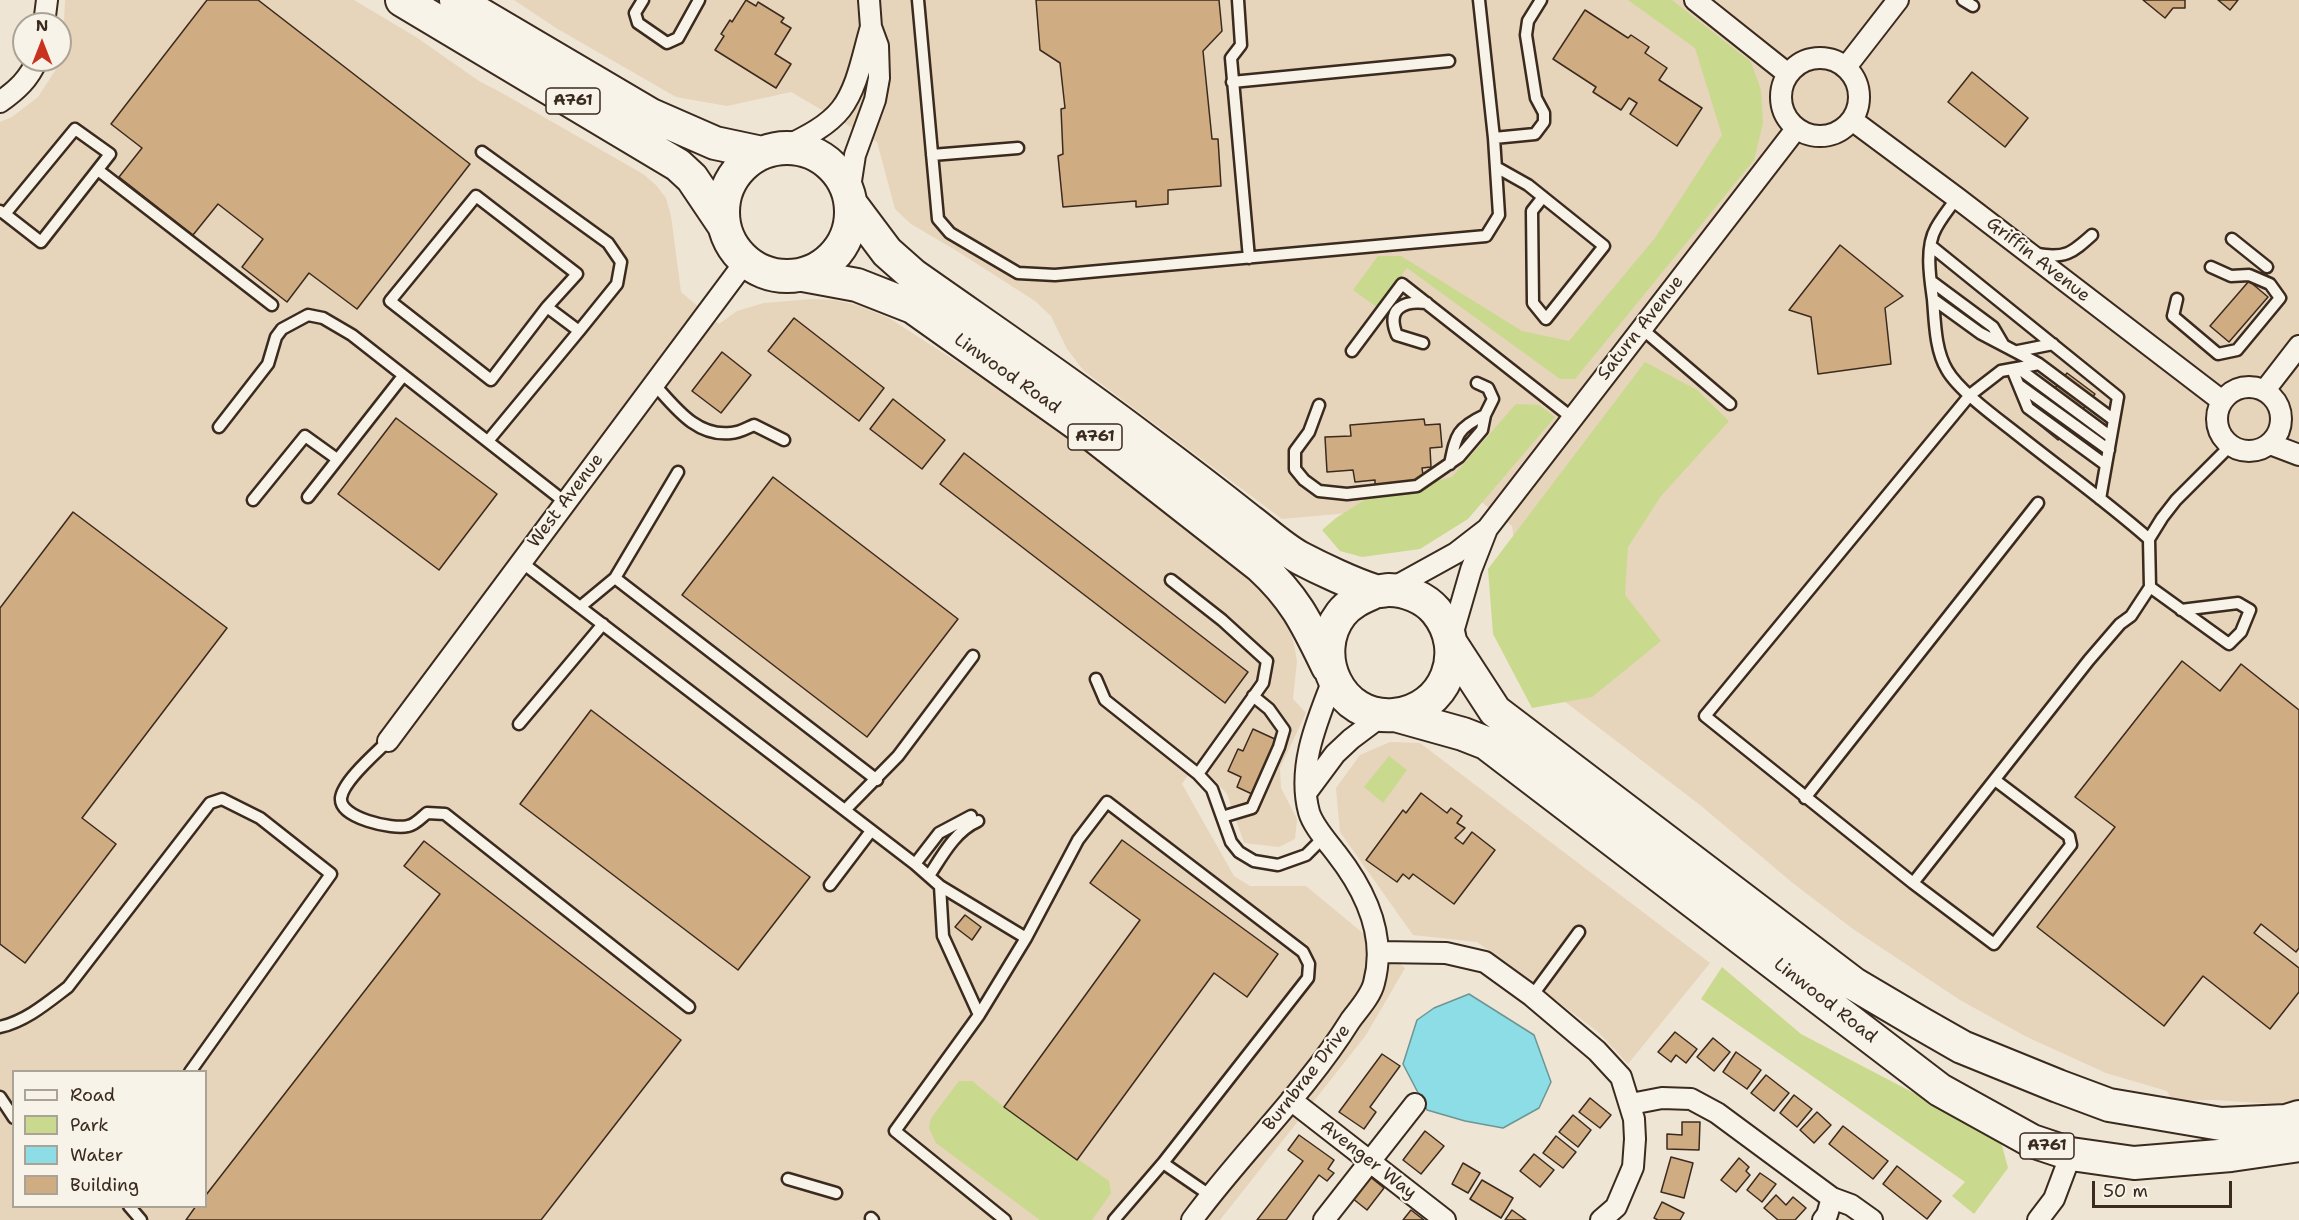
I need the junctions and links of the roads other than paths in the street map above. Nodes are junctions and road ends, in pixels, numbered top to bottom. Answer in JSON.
{"nodes":[{"id":1,"x":402,"y":0,"type":"edge"},
{"id":2,"x":456,"y":0,"type":"edge"},
{"id":3,"x":643,"y":0,"type":"edge"},
{"id":4,"x":699,"y":0,"type":"edge"},
{"id":5,"x":868,"y":0,"type":"edge"},
{"id":6,"x":918,"y":0,"type":"edge"},
{"id":7,"x":1238,"y":0,"type":"edge"},
{"id":8,"x":1479,"y":0,"type":"edge"},
{"id":9,"x":1541,"y":0,"type":"edge"},
{"id":10,"x":1695,"y":0,"type":"edge"},
{"id":11,"x":1898,"y":0,"type":"edge"},
{"id":12,"x":871,"y":27,"type":"junction"},
{"id":13,"x":1449,"y":62,"type":"dead end"},
{"id":14,"x":1846,"y":67,"type":"junction"},
{"id":15,"x":31,"y":72,"type":"edge"},
{"id":16,"x":1788,"y":74,"type":"junction"},
{"id":17,"x":1232,"y":82,"type":"junction"},
{"id":18,"x":0,"y":102,"type":"edge"},
{"id":19,"x":1852,"y":120,"type":"junction"},
{"id":20,"x":1796,"y":129,"type":"junction"},
{"id":21,"x":1494,"y":138,"type":"junction"},
{"id":22,"x":1018,"y":148,"type":"dead end"},
{"id":23,"x":772,"y":150,"type":"junction"},
{"id":24,"x":482,"y":152,"type":"dead end"},
{"id":25,"x":932,"y":155,"type":"junction"},
{"id":26,"x":1496,"y":167,"type":"junction"},
{"id":27,"x":98,"y":171,"type":"junction"},
{"id":28,"x":1543,"y":197,"type":"junction"},
{"id":29,"x":1957,"y":198,"type":"junction"},
{"id":30,"x":850,"y":199,"type":"junction"},
{"id":31,"x":2,"y":212,"type":"edge"},
{"id":32,"x":723,"y":224,"type":"junction"},
{"id":33,"x":2092,"y":235,"type":"dead end"},
{"id":34,"x":2232,"y":239,"type":"dead end"},
{"id":35,"x":1931,"y":246,"type":"junction"},
{"id":36,"x":2028,"y":252,"type":"junction"},
{"id":37,"x":1249,"y":258,"type":"junction"},
{"id":38,"x":745,"y":262,"type":"junction"},
{"id":39,"x":2211,"y":267,"type":"dead end"},
{"id":40,"x":2267,"y":267,"type":"dead end"},
{"id":41,"x":803,"y":275,"type":"junction"},
{"id":42,"x":1931,"y":281,"type":"junction"},
{"id":43,"x":2177,"y":298,"type":"dead end"},
{"id":44,"x":1933,"y":299,"type":"junction"},
{"id":45,"x":1427,"y":303,"type":"junction"},
{"id":46,"x":272,"y":305,"type":"dead end"},
{"id":47,"x":547,"y":307,"type":"junction"},
{"id":48,"x":1641,"y":328,"type":"junction"},
{"id":49,"x":579,"y":331,"type":"junction"},
{"id":50,"x":1423,"y":343,"type":"dead end"},
{"id":51,"x":2003,"y":344,"type":"junction"},
{"id":52,"x":2053,"y":344,"type":"junction"},
{"id":53,"x":2299,"y":346,"type":"edge"},
{"id":54,"x":1352,"y":351,"type":"dead end"},
{"id":55,"x":2018,"y":351,"type":"junction"},
{"id":56,"x":2039,"y":364,"type":"junction"},
{"id":57,"x":2015,"y":368,"type":"junction"},
{"id":58,"x":403,"y":376,"type":"junction"},
{"id":59,"x":1477,"y":383,"type":"dead end"},
{"id":60,"x":654,"y":384,"type":"junction"},
{"id":61,"x":2019,"y":385,"type":"junction"},
{"id":62,"x":2265,"y":390,"type":"junction"},
{"id":63,"x":1970,"y":395,"type":"junction"},
{"id":64,"x":2222,"y":401,"type":"junction"},
{"id":65,"x":1730,"y":404,"type":"dead end"},
{"id":66,"x":1319,"y":405,"type":"dead end"},
{"id":67,"x":1485,"y":415,"type":"junction"},
{"id":68,"x":1572,"y":417,"type":"junction"},
{"id":69,"x":2114,"y":420,"type":"junction"},
{"id":70,"x":219,"y":427,"type":"dead end"},
{"id":71,"x":2111,"y":437,"type":"junction"},
{"id":72,"x":784,"y":440,"type":"dead end"},
{"id":73,"x":488,"y":441,"type":"junction"},
{"id":74,"x":2270,"y":444,"type":"junction"},
{"id":75,"x":2230,"y":445,"type":"junction"},
{"id":76,"x":2109,"y":450,"type":"junction"},
{"id":77,"x":2299,"y":455,"type":"edge"},
{"id":78,"x":337,"y":459,"type":"junction"},
{"id":79,"x":1450,"y":464,"type":"junction"},
{"id":80,"x":2106,"y":465,"type":"junction"},
{"id":81,"x":678,"y":472,"type":"dead end"},
{"id":82,"x":308,"y":497,"type":"dead end"},
{"id":83,"x":2100,"y":499,"type":"junction"},
{"id":84,"x":253,"y":500,"type":"dead end"},
{"id":85,"x":565,"y":502,"type":"junction"},
{"id":86,"x":2038,"y":503,"type":"dead end"},
{"id":87,"x":1487,"y":529,"type":"junction"},
{"id":88,"x":2149,"y":539,"type":"junction"},
{"id":89,"x":520,"y":561,"type":"junction"},
{"id":90,"x":615,"y":578,"type":"junction"},
{"id":91,"x":1171,"y":580,"type":"dead end"},
{"id":92,"x":2150,"y":587,"type":"junction"},
{"id":93,"x":1382,"y":591,"type":"junction"},
{"id":94,"x":580,"y":607,"type":"junction"},
{"id":95,"x":2181,"y":610,"type":"junction"},
{"id":96,"x":603,"y":624,"type":"junction"},
{"id":97,"x":1451,"y":642,"type":"junction"},
{"id":98,"x":973,"y":656,"type":"dead end"},
{"id":99,"x":1332,"y":677,"type":"junction"},
{"id":100,"x":1096,"y":679,"type":"dead end"},
{"id":101,"x":1253,"y":696,"type":"junction"},
{"id":102,"x":1389,"y":715,"type":"junction"},
{"id":103,"x":519,"y":724,"type":"dead end"},
{"id":104,"x":388,"y":741,"type":"joint"},
{"id":105,"x":1198,"y":774,"type":"junction"},
{"id":106,"x":877,"y":780,"type":"junction"},
{"id":107,"x":1995,"y":780,"type":"junction"},
{"id":108,"x":1306,"y":793,"type":"junction"},
{"id":109,"x":1805,"y":798,"type":"junction"},
{"id":110,"x":845,"y":810,"type":"junction"},
{"id":111,"x":1222,"y":817,"type":"junction"},
{"id":112,"x":871,"y":831,"type":"junction"},
{"id":113,"x":1324,"y":837,"type":"junction"},
{"id":114,"x":915,"y":864,"type":"junction"},
{"id":115,"x":929,"y":876,"type":"junction"},
{"id":116,"x":1913,"y":883,"type":"junction"},
{"id":117,"x":830,"y":885,"type":"dead end"},
{"id":118,"x":940,"y":886,"type":"junction"},
{"id":119,"x":1579,"y":932,"type":"dead end"},
{"id":120,"x":1026,"y":938,"type":"junction"},
{"id":121,"x":1379,"y":952,"type":"junction"},
{"id":122,"x":1532,"y":996,"type":"junction"},
{"id":123,"x":689,"y":1007,"type":"dead end"},
{"id":124,"x":979,"y":1015,"type":"junction"},
{"id":125,"x":0,"y":1027,"type":"edge"},
{"id":126,"x":191,"y":1070,"type":"edge"},
{"id":127,"x":0,"y":1097,"type":"edge"},
{"id":128,"x":1291,"y":1100,"type":"junction"},
{"id":129,"x":1415,"y":1104,"type":"dead end"},
{"id":130,"x":1631,"y":1104,"type":"junction"},
{"id":131,"x":12,"y":1115,"type":"edge"},
{"id":132,"x":2299,"y":1117,"type":"edge"},
{"id":133,"x":2299,"y":1145,"type":"edge"},
{"id":134,"x":2071,"y":1154,"type":"junction"},
{"id":135,"x":1163,"y":1163,"type":"junction"},
{"id":136,"x":1364,"y":1167,"type":"junction"},
{"id":137,"x":788,"y":1179,"type":"dead end"},
{"id":138,"x":836,"y":1193,"type":"dead end"},
{"id":139,"x":1211,"y":1196,"type":"junction"},
{"id":140,"x":1832,"y":1198,"type":"junction"},
{"id":141,"x":131,"y":1208,"type":"edge"},
{"id":142,"x":141,"y":1220,"type":"edge"},
{"id":143,"x":1005,"y":1220,"type":"edge"},
{"id":144,"x":1114,"y":1220,"type":"edge"},
{"id":145,"x":1192,"y":1220,"type":"edge"},
{"id":146,"x":1324,"y":1220,"type":"edge"},
{"id":147,"x":1445,"y":1220,"type":"edge"},
{"id":148,"x":1601,"y":1220,"type":"edge"},
{"id":149,"x":1823,"y":1220,"type":"edge"},
{"id":150,"x":1872,"y":1220,"type":"edge"},
{"id":151,"x":2038,"y":1220,"type":"edge"}],
"edges":[{"from":1,"to":32,"type":"main road","number":"A761"},
{"from":2,"to":23,"type":"main road","number":"A761"},
{"from":3,"to":4,"type":"lane"},
{"from":5,"to":12,"type":"street"},
{"from":6,"to":25,"type":"lane"},
{"from":7,"to":17,"type":"lane"},
{"from":8,"to":21,"type":"lane"},
{"from":9,"to":21,"type":"lane"},
{"from":10,"to":16,"type":"street"},
{"from":11,"to":14,"type":"street"},
{"from":12,"to":23,"type":"street"},
{"from":12,"to":30,"type":"street"},
{"from":13,"to":17,"type":"lane"},
{"from":14,"to":16,"type":"street"},
{"from":14,"to":19,"type":"street"},
{"from":15,"to":18,"type":"street"},
{"from":16,"to":20,"type":"street"},
{"from":17,"to":37,"type":"lane"},
{"from":19,"to":20,"type":"street"},
{"from":19,"to":29,"type":"street","name":"Griffin Avenue"},
{"from":20,"to":48,"type":"street","name":"Saturn Avenue"},
{"from":21,"to":26,"type":"lane"},
{"from":22,"to":25,"type":"lane"},
{"from":23,"to":30,"type":"main road"},
{"from":23,"to":32,"type":"main road"},
{"from":24,"to":49,"type":"lane"},
{"from":25,"to":37,"type":"lane"},
{"from":26,"to":28,"type":"lane"},
{"from":26,"to":37,"type":"lane"},
{"from":27,"to":31,"type":"lane"},
{"from":27,"to":31,"type":"lane"},
{"from":27,"to":46,"type":"lane"},
{"from":28,"to":28,"type":"lane"},
{"from":29,"to":35,"type":"lane"},
{"from":29,"to":36,"type":"street","name":"Griffin Avenue"},
{"from":30,"to":41,"type":"main road"},
{"from":30,"to":93,"type":"main road","name":"Linwood Road","number":"A761"},
{"from":32,"to":38,"type":"main road"},
{"from":33,"to":36,"type":"lane"},
{"from":34,"to":40,"type":"lane"},
{"from":35,"to":42,"type":"lane"},
{"from":35,"to":52,"type":"lane"},
{"from":36,"to":64,"type":"street","name":"Griffin Avenue"},
{"from":38,"to":41,"type":"main road"},
{"from":38,"to":60,"type":"street","name":"West Avenue"},
{"from":39,"to":43,"type":"lane"},
{"from":41,"to":99,"type":"main road","name":"Linwood Road","number":"A761"},
{"from":42,"to":44,"type":"lane"},
{"from":42,"to":51,"type":"lane"},
{"from":44,"to":51,"type":"lane"},
{"from":44,"to":63,"type":"lane"},
{"from":45,"to":50,"type":"lane"},
{"from":45,"to":54,"type":"lane"},
{"from":45,"to":68,"type":"lane"},
{"from":47,"to":47,"type":"lane"},
{"from":47,"to":49,"type":"lane"},
{"from":48,"to":65,"type":"lane"},
{"from":48,"to":68,"type":"street","name":"Saturn Avenue"},
{"from":49,"to":73,"type":"lane"},
{"from":51,"to":55,"type":"lane"},
{"from":52,"to":55,"type":"lane"},
{"from":52,"to":69,"type":"lane"},
{"from":53,"to":62,"type":"street"},
{"from":55,"to":56,"type":"lane"},
{"from":56,"to":57,"type":"lane"},
{"from":56,"to":69,"type":"lane"},
{"from":57,"to":61,"type":"lane"},
{"from":57,"to":63,"type":"lane"},
{"from":57,"to":71,"type":"lane"},
{"from":58,"to":70,"type":"lane"},
{"from":58,"to":73,"type":"lane"},
{"from":58,"to":78,"type":"lane"},
{"from":59,"to":67,"type":"lane"},
{"from":60,"to":72,"type":"lane"},
{"from":60,"to":85,"type":"street","name":"West Avenue"},
{"from":61,"to":76,"type":"lane"},
{"from":61,"to":80,"type":"lane"},
{"from":62,"to":64,"type":"street"},
{"from":62,"to":74,"type":"street"},
{"from":63,"to":83,"type":"lane"},
{"from":63,"to":109,"type":"lane"},
{"from":64,"to":75,"type":"street"},
{"from":66,"to":79,"type":"lane"},
{"from":67,"to":79,"type":"lane"},
{"from":67,"to":79,"type":"lane"},
{"from":68,"to":87,"type":"street","name":"Saturn Avenue"},
{"from":69,"to":71,"type":"lane"},
{"from":71,"to":76,"type":"lane"},
{"from":73,"to":85,"type":"lane"},
{"from":74,"to":75,"type":"street"},
{"from":74,"to":77,"type":"street"},
{"from":75,"to":88,"type":"lane"},
{"from":76,"to":80,"type":"lane"},
{"from":78,"to":82,"type":"lane"},
{"from":78,"to":84,"type":"lane"},
{"from":80,"to":83,"type":"lane"},
{"from":81,"to":90,"type":"lane"},
{"from":83,"to":88,"type":"lane"},
{"from":85,"to":89,"type":"street","name":"West Avenue"},
{"from":86,"to":109,"type":"lane"},
{"from":87,"to":93,"type":"street","name":"Saturn Avenue"},
{"from":87,"to":97,"type":"street","name":"Saturn Avenue"},
{"from":88,"to":92,"type":"lane"},
{"from":89,"to":94,"type":"lane"},
{"from":89,"to":104,"type":"street","name":"West Avenue"},
{"from":90,"to":94,"type":"lane"},
{"from":90,"to":106,"type":"lane"},
{"from":91,"to":101,"type":"lane"},
{"from":92,"to":95,"type":"lane"},
{"from":92,"to":107,"type":"lane"},
{"from":93,"to":97,"type":"main road"},
{"from":93,"to":99,"type":"main road"},
{"from":94,"to":96,"type":"lane"},
{"from":95,"to":95,"type":"lane"},
{"from":96,"to":103,"type":"lane"},
{"from":96,"to":110,"type":"lane"},
{"from":97,"to":102,"type":"main road"},
{"from":97,"to":132,"type":"main road","name":"Linwood Road"},
{"from":98,"to":106,"type":"lane"},
{"from":99,"to":102,"type":"main road"},
{"from":99,"to":108,"type":"street","name":"Burnbrae Drive"},
{"from":100,"to":105,"type":"lane"},
{"from":101,"to":105,"type":"lane"},
{"from":101,"to":111,"type":"lane"},
{"from":102,"to":108,"type":"street"},
{"from":102,"to":134,"type":"main road","name":"Linwood Road","number":"A761"},
{"from":104,"to":123,"type":"lane"},
{"from":105,"to":111,"type":"lane"},
{"from":106,"to":110,"type":"lane"},
{"from":107,"to":116,"type":"lane"},
{"from":107,"to":116,"type":"lane"},
{"from":108,"to":113,"type":"street","name":"Burnbrae Drive"},
{"from":109,"to":116,"type":"lane"},
{"from":110,"to":112,"type":"lane"},
{"from":111,"to":113,"type":"lane"},
{"from":112,"to":114,"type":"lane"},
{"from":112,"to":117,"type":"lane"},
{"from":113,"to":121,"type":"street","name":"Burnbrae Drive"},
{"from":114,"to":115,"type":"lane"},
{"from":114,"to":115,"type":"lane"},
{"from":115,"to":118,"type":"lane"},
{"from":118,"to":120,"type":"lane"},
{"from":118,"to":124,"type":"lane"},
{"from":119,"to":122,"type":"lane"},
{"from":120,"to":124,"type":"lane"},
{"from":120,"to":135,"type":"lane"},
{"from":121,"to":122,"type":"street"},
{"from":121,"to":128,"type":"street","name":"Burnbrae Drive"},
{"from":122,"to":130,"type":"street"},
{"from":124,"to":143,"type":"lane"},
{"from":125,"to":126,"type":"lane"},
{"from":127,"to":131,"type":"lane"},
{"from":128,"to":136,"type":"street","name":"Avenger Way"},
{"from":128,"to":139,"type":"street","name":"Burnbrae Drive"},
{"from":129,"to":136,"type":"street"},
{"from":130,"to":140,"type":"street"},
{"from":130,"to":148,"type":"street"},
{"from":133,"to":134,"type":"main road","name":"Linwood Road","number":"A761"},
{"from":134,"to":151,"type":"street"},
{"from":135,"to":139,"type":"lane"},
{"from":135,"to":144,"type":"lane"},
{"from":136,"to":146,"type":"street"},
{"from":136,"to":147,"type":"street","name":"Avenger Way"},
{"from":137,"to":138,"type":"lane"},
{"from":139,"to":145,"type":"street","name":"Burnbrae Drive"},
{"from":140,"to":149,"type":"street"},
{"from":140,"to":150,"type":"street"},
{"from":141,"to":142,"type":"lane"}]}
